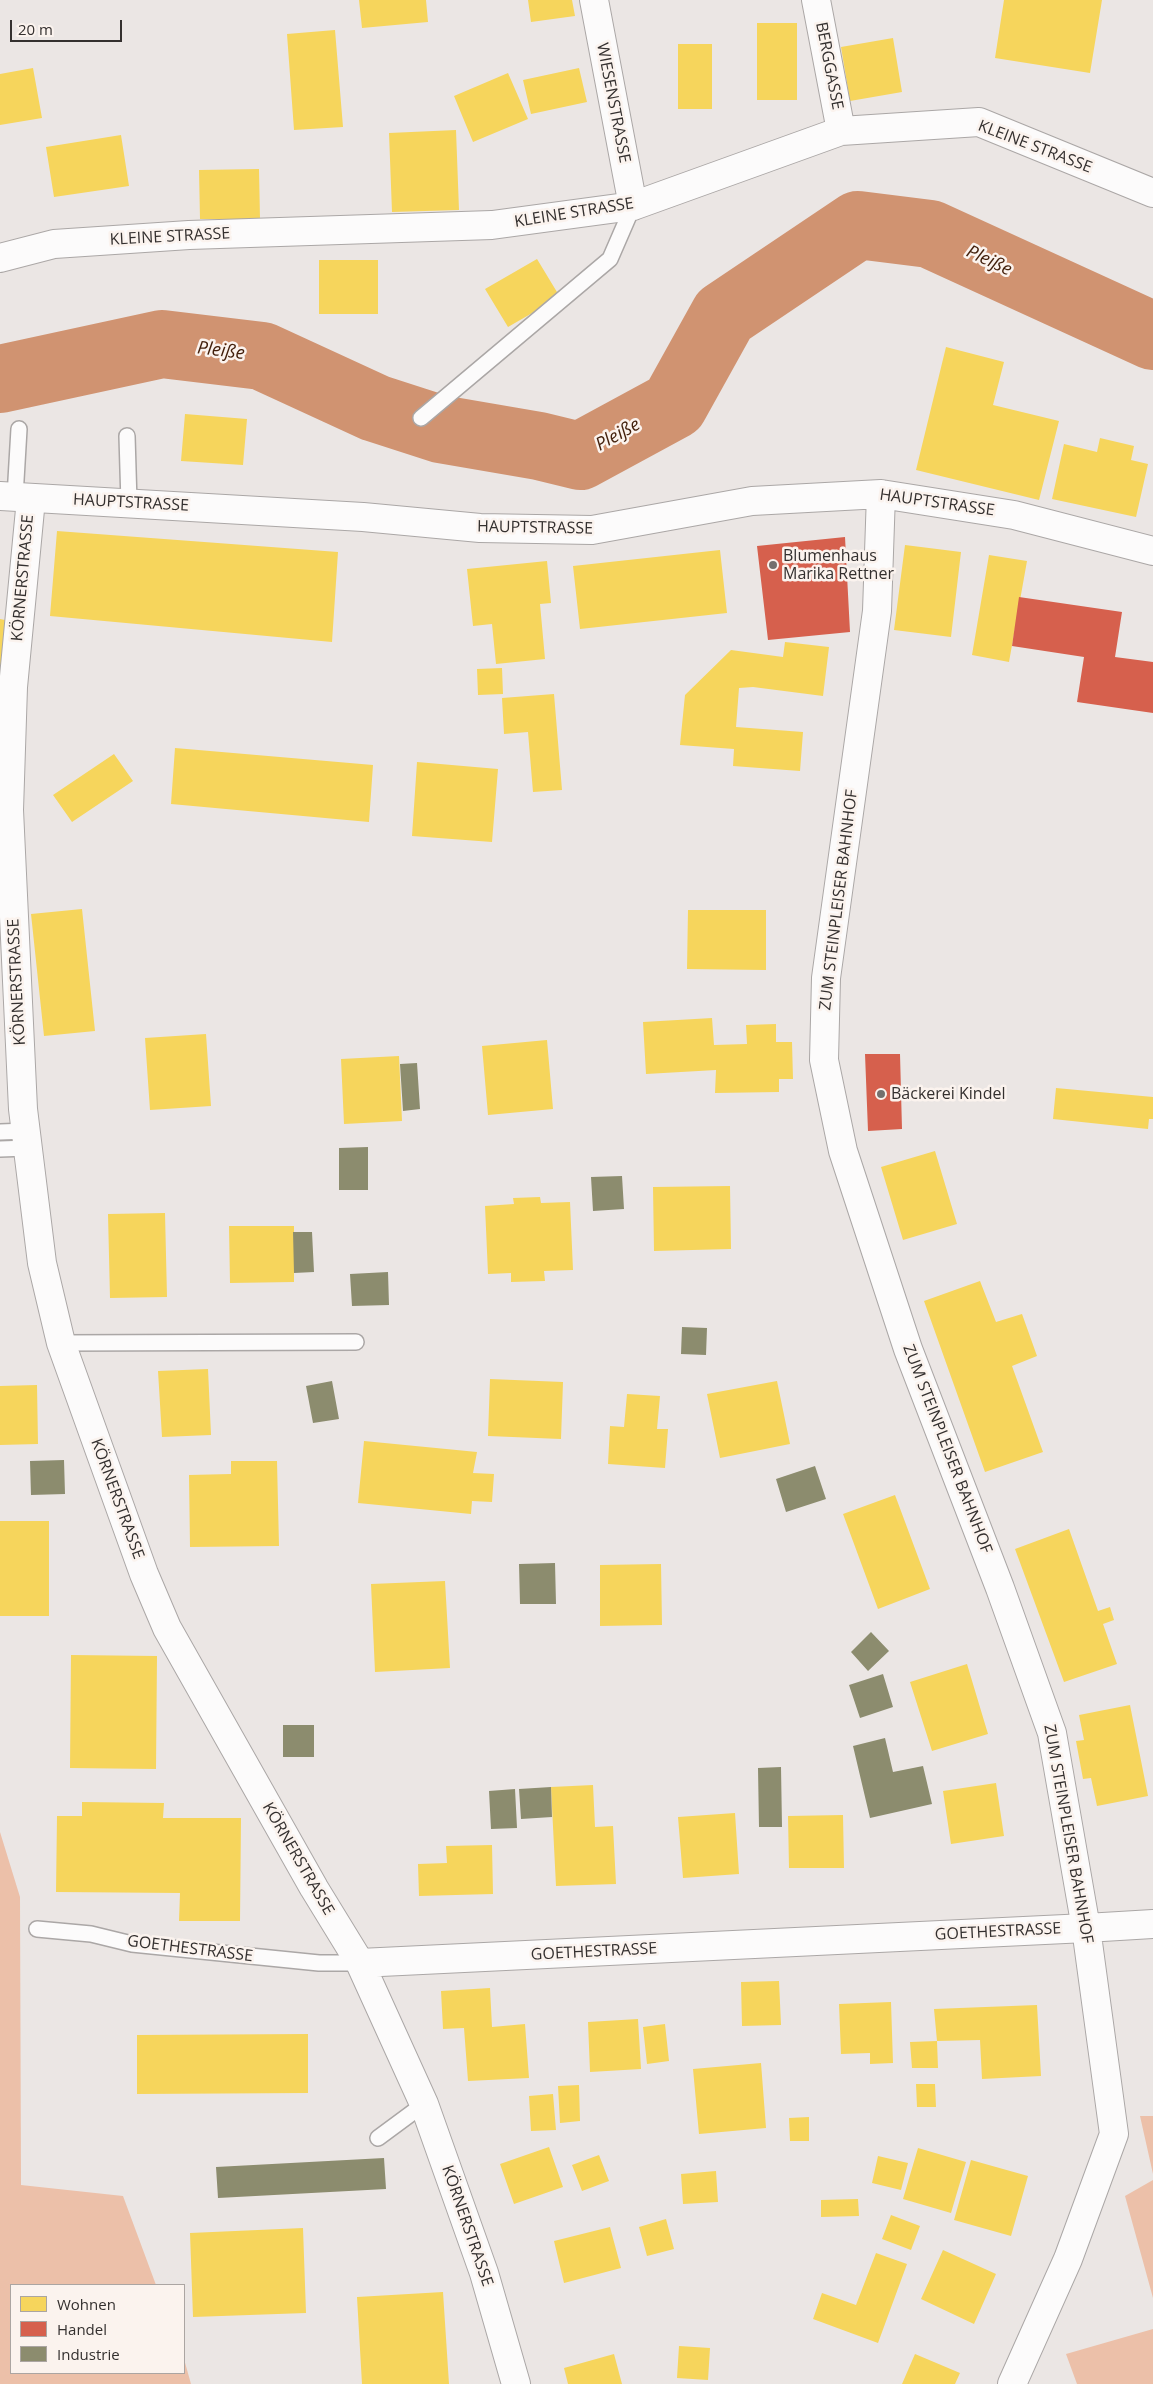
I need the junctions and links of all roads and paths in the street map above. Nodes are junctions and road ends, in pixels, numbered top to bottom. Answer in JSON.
{"nodes":[{"id":1,"x":594,"y":0,"type":"edge"},
{"id":2,"x":816,"y":0,"type":"edge"},
{"id":3,"x":841,"y":131,"type":"junction"},
{"id":4,"x":1153,"y":193,"type":"edge"},
{"id":5,"x":633,"y":206,"type":"junction"},
{"id":6,"x":0,"y":258,"type":"edge"},
{"id":7,"x":422,"y":418,"type":"dead end"},
{"id":8,"x":19,"y":429,"type":"dead end"},
{"id":9,"x":127,"y":436,"type":"dead end"},
{"id":10,"x":881,"y":494,"type":"junction"},
{"id":11,"x":15,"y":497,"type":"edge"},
{"id":12,"x":129,"y":503,"type":"junction"},
{"id":13,"x":1153,"y":551,"type":"edge"},
{"id":14,"x":18,"y":1137,"type":"edge"},
{"id":15,"x":0,"y":1149,"type":"edge"},
{"id":16,"x":356,"y":1342,"type":"dead end"},
{"id":17,"x":61,"y":1343,"type":"junction"},
{"id":18,"x":1153,"y":1924,"type":"edge"},
{"id":19,"x":1086,"y":1928,"type":"junction"},
{"id":20,"x":37,"y":1929,"type":"dead end"},
{"id":21,"x":360,"y":1963,"type":"junction"},
{"id":22,"x":424,"y":2104,"type":"junction"},
{"id":23,"x":378,"y":2138,"type":"dead end"},
{"id":24,"x":516,"y":2384,"type":"edge"},
{"id":25,"x":1012,"y":2384,"type":"edge"}],
"edges":[{"from":1,"to":5,"type":"street","name":"WIESENSTRASSE"},
{"from":2,"to":3,"type":"street","name":"BERGGASSE"},
{"from":3,"to":4,"type":"street","name":"KLEINE STRASSE"},
{"from":3,"to":5,"type":"street","name":"KLEINE STRASSE"},
{"from":5,"to":6,"type":"street","name":"KLEINE STRASSE"},
{"from":5,"to":7,"type":"lane"},
{"from":8,"to":11,"type":"lane"},
{"from":9,"to":12,"type":"lane"},
{"from":10,"to":12,"type":"street","name":"HAUPTSTRASSE"},
{"from":10,"to":13,"type":"street","name":"HAUPTSTRASSE"},
{"from":10,"to":19,"type":"street","name":"ZUM STEINPLEISER BAHNHOF"},
{"from":11,"to":12,"type":"street","name":"HAUPTSTRASSE"},
{"from":11,"to":14,"type":"street","name":"KÖRNERSTRASSE"},
{"from":14,"to":15,"type":"lane"},
{"from":14,"to":17,"type":"street","name":"KÖRNERSTRASSE"},
{"from":16,"to":17,"type":"lane"},
{"from":17,"to":21,"type":"street","name":"KÖRNERSTRASSE"},
{"from":18,"to":19,"type":"street","name":"GOETHESTRASSE"},
{"from":19,"to":21,"type":"street","name":"GOETHESTRASSE"},
{"from":19,"to":25,"type":"street","name":"ZUM STEINPLEISER BAHNHOF"},
{"from":20,"to":21,"type":"lane","name":"GOETHESTRASSE"},
{"from":21,"to":22,"type":"street","name":"KÖRNERSTRASSE"},
{"from":22,"to":23,"type":"lane"},
{"from":22,"to":24,"type":"street","name":"KÖRNERSTRASSE"}]}
